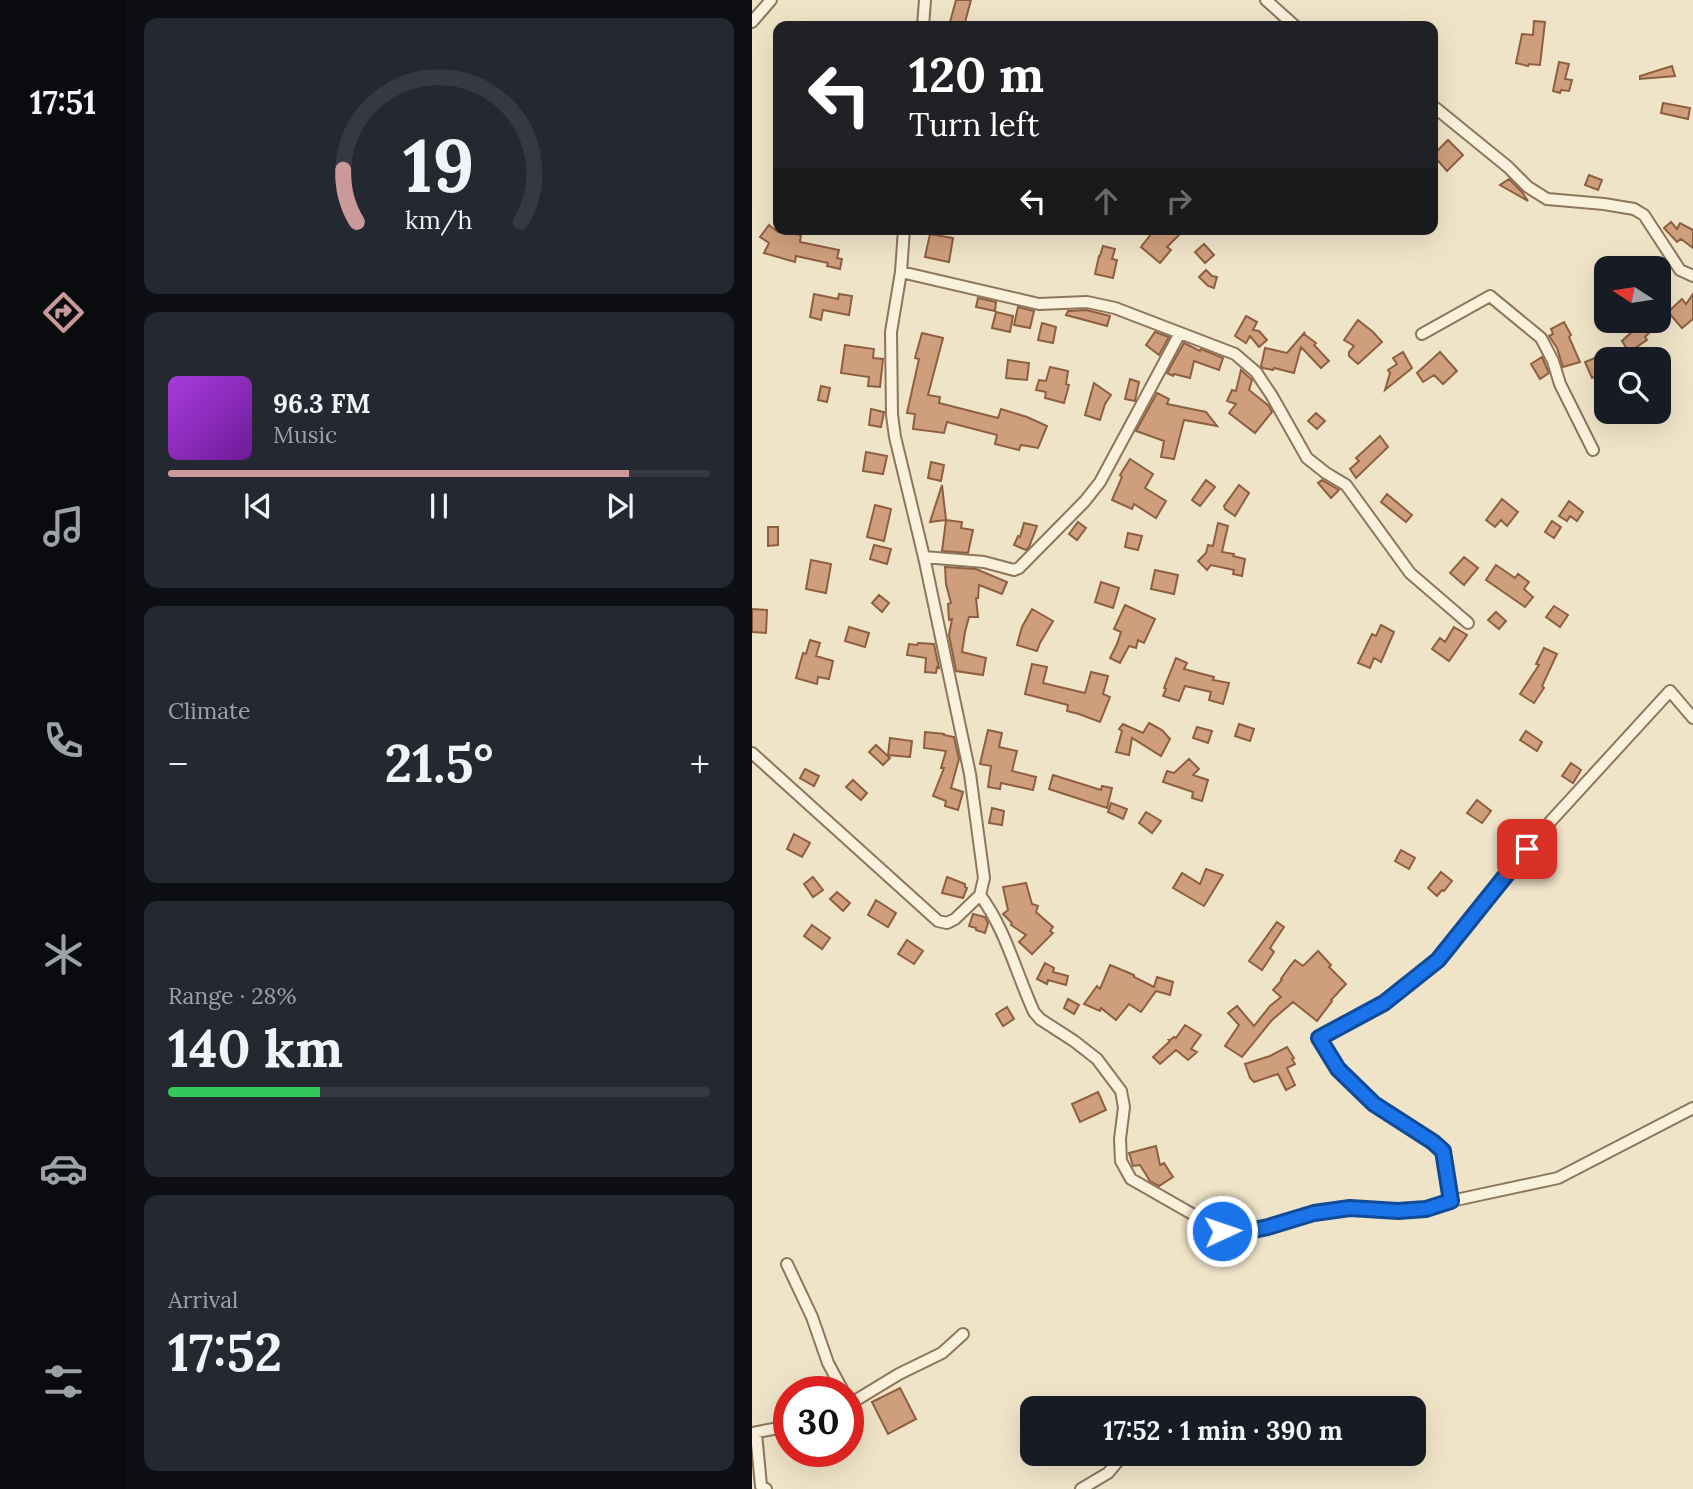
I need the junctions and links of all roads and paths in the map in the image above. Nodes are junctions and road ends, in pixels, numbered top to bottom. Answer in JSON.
{"nodes":[{"id":1,"x":771,"y":0,"type":"edge"},
{"id":2,"x":925,"y":0,"type":"edge"},
{"id":3,"x":1266,"y":0,"type":"edge"},
{"id":4,"x":923,"y":21,"type":"edge"},
{"id":5,"x":1289,"y":21,"type":"edge"},
{"id":6,"x":752,"y":22,"type":"edge"},
{"id":7,"x":1438,"y":110,"type":"edge"},
{"id":8,"x":904,"y":235,"type":"edge"},
{"id":9,"x":901,"y":272,"type":"junction"},
{"id":10,"x":1692,"y":276,"type":"edge"},
{"id":11,"x":1180,"y":333,"type":"junction"},
{"id":12,"x":1422,"y":334,"type":"dead end"},
{"id":13,"x":1593,"y":450,"type":"dead end"},
{"id":14,"x":924,"y":557,"type":"junction"},
{"id":15,"x":1468,"y":623,"type":"dead end"},
{"id":16,"x":1692,"y":718,"type":"edge"},
{"id":17,"x":752,"y":753,"type":"edge"},
{"id":18,"x":980,"y":895,"type":"junction"},
{"id":19,"x":1692,"y":1108,"type":"edge"},
{"id":20,"x":1451,"y":1201,"type":"junction"},
{"id":21,"x":787,"y":1264,"type":"dead end"},
{"id":22,"x":963,"y":1334,"type":"dead end"},
{"id":23,"x":835,"y":1376,"type":"edge"},
{"id":24,"x":864,"y":1394,"type":"edge"},
{"id":25,"x":773,"y":1429,"type":"edge"},
{"id":26,"x":754,"y":1433,"type":"edge"},
{"id":27,"x":1114,"y":1466,"type":"edge"},
{"id":28,"x":766,"y":1489,"type":"edge"},
{"id":29,"x":1081,"y":1489,"type":"edge"}],
"edges":[{"from":1,"to":6,"type":"street"},
{"from":2,"to":4,"type":"street"},
{"from":3,"to":5,"type":"street"},
{"from":7,"to":10,"type":"street"},
{"from":8,"to":9,"type":"street"},
{"from":9,"to":11,"type":"street"},
{"from":9,"to":14,"type":"street"},
{"from":11,"to":14,"type":"street"},
{"from":11,"to":15,"type":"street"},
{"from":12,"to":13,"type":"street"},
{"from":14,"to":18,"type":"street"},
{"from":16,"to":20,"type":"street"},
{"from":17,"to":18,"type":"street"},
{"from":18,"to":20,"type":"street"},
{"from":19,"to":20,"type":"street"},
{"from":21,"to":23,"type":"street"},
{"from":22,"to":24,"type":"street"},
{"from":25,"to":26,"type":"street"},
{"from":26,"to":28,"type":"street"},
{"from":27,"to":29,"type":"street"}]}
